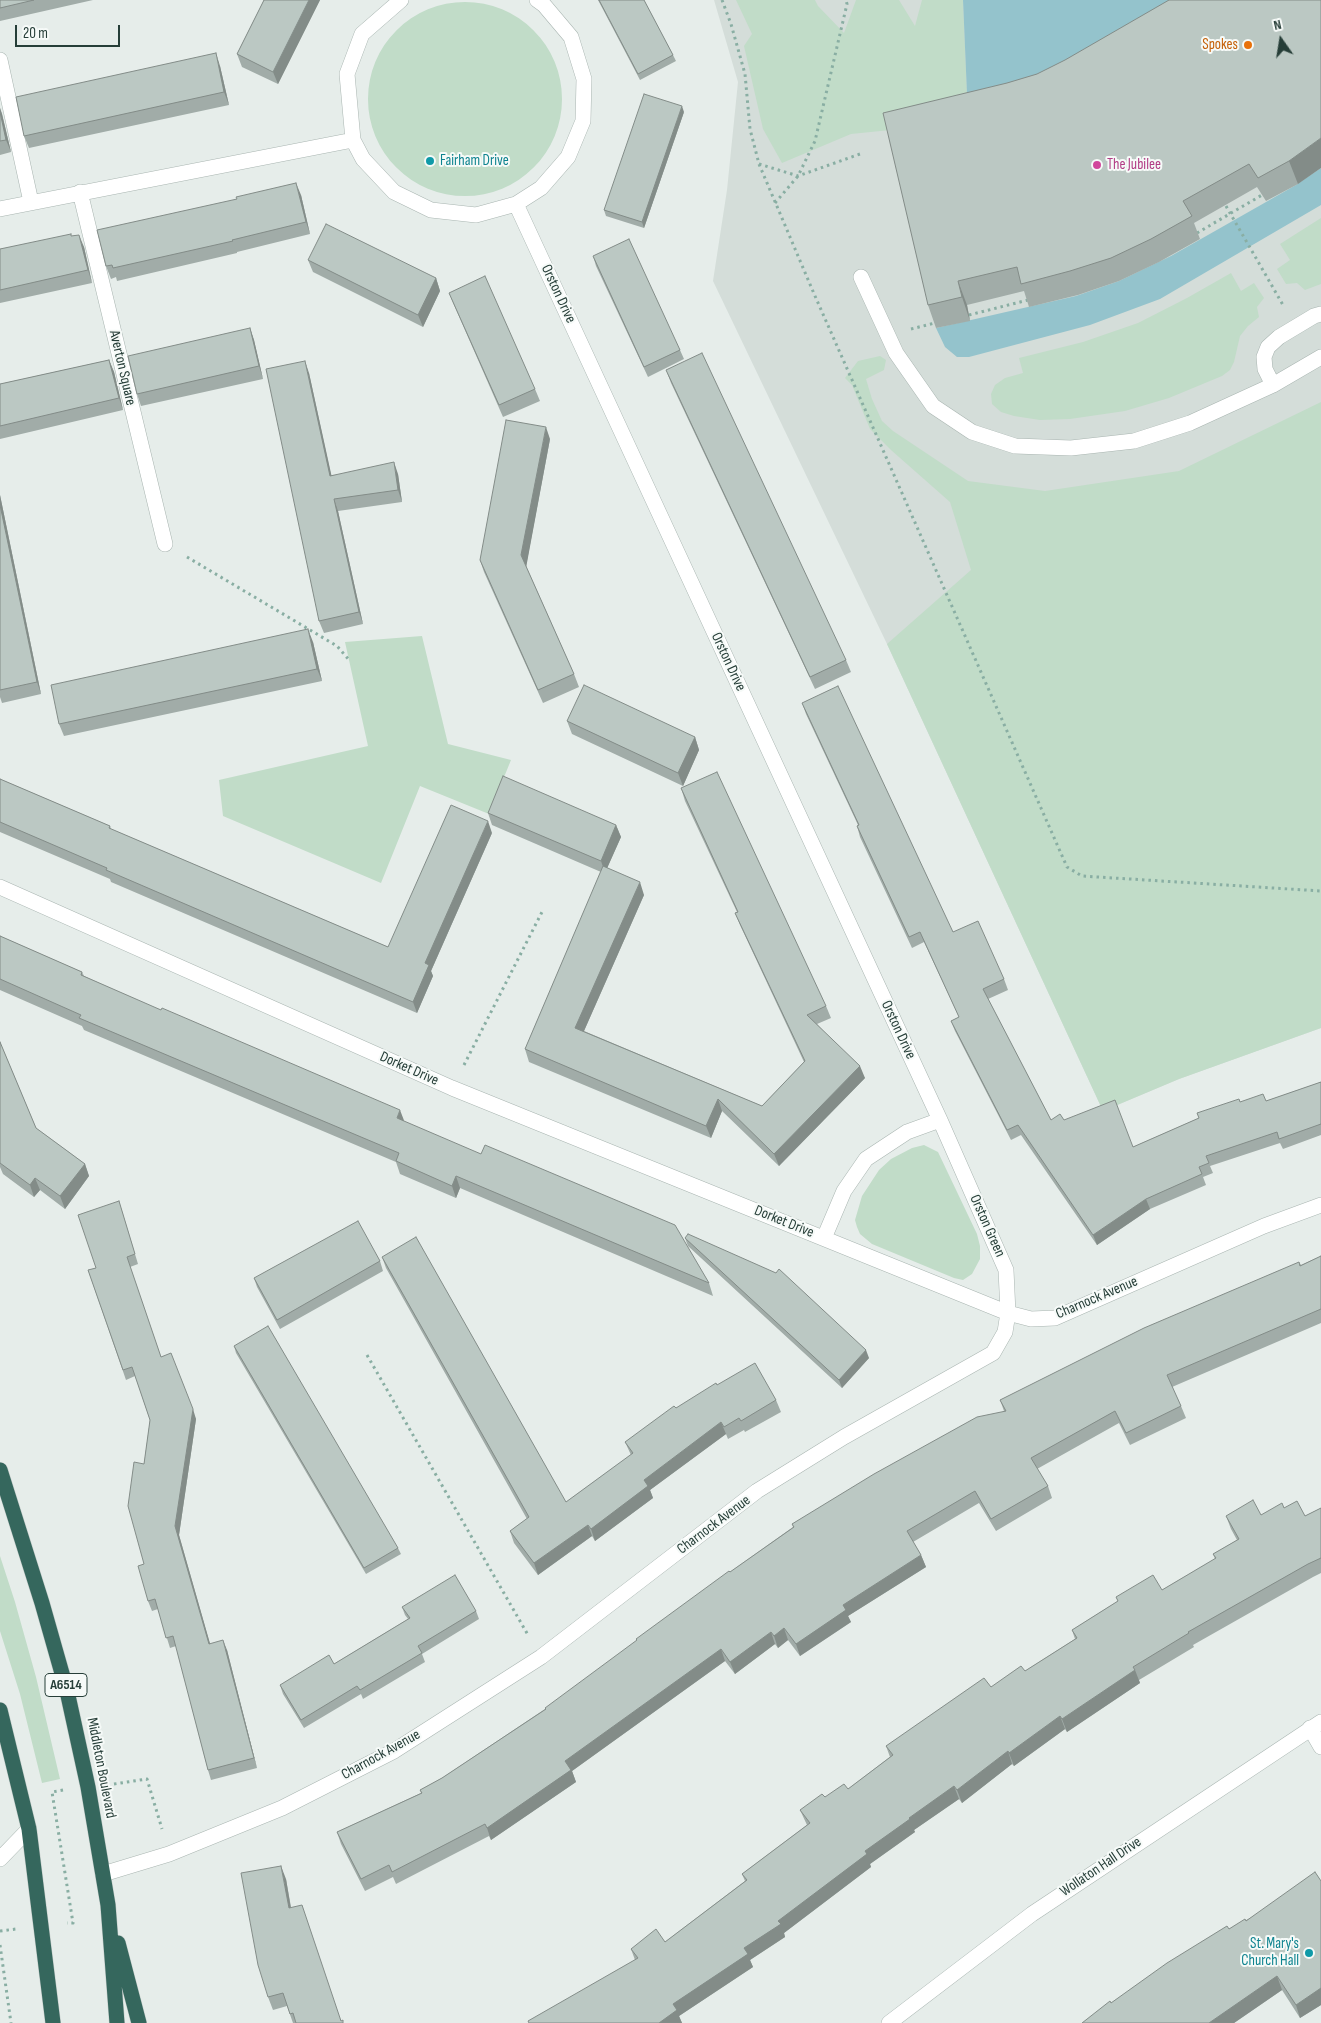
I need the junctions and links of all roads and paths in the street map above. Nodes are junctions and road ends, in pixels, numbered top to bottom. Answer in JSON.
{"nodes":[{"id":1,"x":401,"y":0,"type":"edge"},
{"id":2,"x":537,"y":0,"type":"edge"},
{"id":3,"x":722,"y":0,"type":"edge"},
{"id":4,"x":847,"y":1,"type":"edge"},
{"id":5,"x":0,"y":60,"type":"edge"},
{"id":6,"x":353,"y":140,"type":"junction"},
{"id":7,"x":860,"y":154,"type":"dead end"},
{"id":8,"x":759,"y":164,"type":"junction"},
{"id":9,"x":798,"y":176,"type":"junction"},
{"id":10,"x":80,"y":192,"type":"junction"},
{"id":11,"x":1262,"y":195,"type":"edge"},
{"id":12,"x":31,"y":202,"type":"junction"},
{"id":13,"x":775,"y":203,"type":"junction"},
{"id":14,"x":516,"y":204,"type":"junction"},
{"id":15,"x":1226,"y":206,"type":"edge"},
{"id":16,"x":0,"y":209,"type":"edge"},
{"id":17,"x":1230,"y":214,"type":"junction"},
{"id":18,"x":1197,"y":233,"type":"dead end"},
{"id":19,"x":861,"y":277,"type":"dead end"},
{"id":20,"x":1028,"y":300,"type":"edge"},
{"id":21,"x":1285,"y":309,"type":"dead end"},
{"id":22,"x":1321,"y":314,"type":"edge"},
{"id":23,"x":969,"y":315,"type":"dead end"},
{"id":24,"x":935,"y":323,"type":"edge"},
{"id":25,"x":908,"y":330,"type":"dead end"},
{"id":26,"x":1321,"y":357,"type":"edge"},
{"id":27,"x":1273,"y":385,"type":"junction"},
{"id":28,"x":165,"y":544,"type":"joint"},
{"id":29,"x":350,"y":661,"type":"dead end"},
{"id":30,"x":0,"y":887,"type":"edge"},
{"id":31,"x":1321,"y":891,"type":"edge"},
{"id":32,"x":542,"y":912,"type":"dead end"},
{"id":33,"x":452,"y":1088,"type":"junction"},
{"id":34,"x":940,"y":1120,"type":"junction"},
{"id":35,"x":1321,"y":1205,"type":"edge"},
{"id":36,"x":824,"y":1238,"type":"junction"},
{"id":37,"x":1008,"y":1313,"type":"junction"},
{"id":38,"x":367,"y":1355,"type":"dead end"},
{"id":39,"x":0,"y":1470,"type":"edge"},
{"id":40,"x":541,"y":1657,"type":"junction"},
{"id":41,"x":0,"y":1710,"type":"edge"},
{"id":42,"x":1315,"y":1725,"type":"edge"},
{"id":43,"x":1321,"y":1747,"type":"edge"},
{"id":44,"x":88,"y":1787,"type":"junction"},
{"id":45,"x":29,"y":1829,"type":"junction"},
{"id":46,"x":169,"y":1854,"type":"junction"},
{"id":47,"x":0,"y":1859,"type":"edge"},
{"id":48,"x":104,"y":1874,"type":"junction"},
{"id":49,"x":108,"y":1906,"type":"junction"},
{"id":50,"x":73,"y":1923,"type":"dead end"},
{"id":51,"x":0,"y":1945,"type":"edge"},
{"id":52,"x":11,"y":2023,"type":"edge"},
{"id":53,"x":53,"y":2023,"type":"edge"},
{"id":54,"x":117,"y":2023,"type":"edge"},
{"id":55,"x":139,"y":2023,"type":"edge"},
{"id":56,"x":889,"y":2023,"type":"edge"}],
"edges":[{"from":1,"to":6,"type":"street"},
{"from":2,"to":14,"type":"street"},
{"from":3,"to":8,"type":"path"},
{"from":4,"to":9,"type":"path"},
{"from":5,"to":12,"type":"street"},
{"from":6,"to":10,"type":"street"},
{"from":6,"to":14,"type":"street"},
{"from":7,"to":9,"type":"path"},
{"from":8,"to":9,"type":"path"},
{"from":8,"to":13,"type":"path"},
{"from":9,"to":13,"type":"path"},
{"from":10,"to":12,"type":"street"},
{"from":10,"to":28,"type":"street","name":"Averton Square"},
{"from":11,"to":17,"type":"path"},
{"from":12,"to":16,"type":"street"},
{"from":13,"to":31,"type":"path"},
{"from":14,"to":34,"type":"street","name":"Orston Drive"},
{"from":15,"to":17,"type":"path"},
{"from":17,"to":18,"type":"path"},
{"from":17,"to":21,"type":"path"},
{"from":19,"to":27,"type":"street"},
{"from":20,"to":23,"type":"path"},
{"from":22,"to":27,"type":"street"},
{"from":24,"to":25,"type":"path"},
{"from":26,"to":27,"type":"street"},
{"from":28,"to":29,"type":"path"},
{"from":30,"to":33,"type":"street","name":"Dorket Drive"},
{"from":32,"to":33,"type":"path"},
{"from":33,"to":36,"type":"street","name":"Dorket Drive"},
{"from":34,"to":36,"type":"street"},
{"from":34,"to":37,"type":"street","name":"Orston Green"},
{"from":35,"to":37,"type":"street","name":"Charnock Avenue"},
{"from":36,"to":37,"type":"street"},
{"from":37,"to":40,"type":"street","name":"Charnock Avenue"},
{"from":38,"to":40,"type":"path"},
{"from":39,"to":44,"type":"highway","name":"Middleton Boulevard","number":"A6514"},
{"from":40,"to":46,"type":"street","name":"Charnock Avenue"},
{"from":41,"to":45,"type":"highway"},
{"from":42,"to":43,"type":"street"},
{"from":42,"to":56,"type":"street","name":"Wollaton Hall Drive"},
{"from":44,"to":46,"type":"path"},
{"from":44,"to":48,"type":"highway","name":"Middleton Boulevard","number":"A6514"},
{"from":44,"to":50,"type":"path"},
{"from":45,"to":47,"type":"street"},
{"from":45,"to":53,"type":"highway"},
{"from":46,"to":48,"type":"street","name":"Charnock Avenue"},
{"from":48,"to":49,"type":"highway","name":"Middleton Boulevard","number":"A6514"},
{"from":49,"to":54,"type":"highway","name":"Middleton Boulevard"},
{"from":49,"to":55,"type":"highway"},
{"from":51,"to":52,"type":"path"}]}
